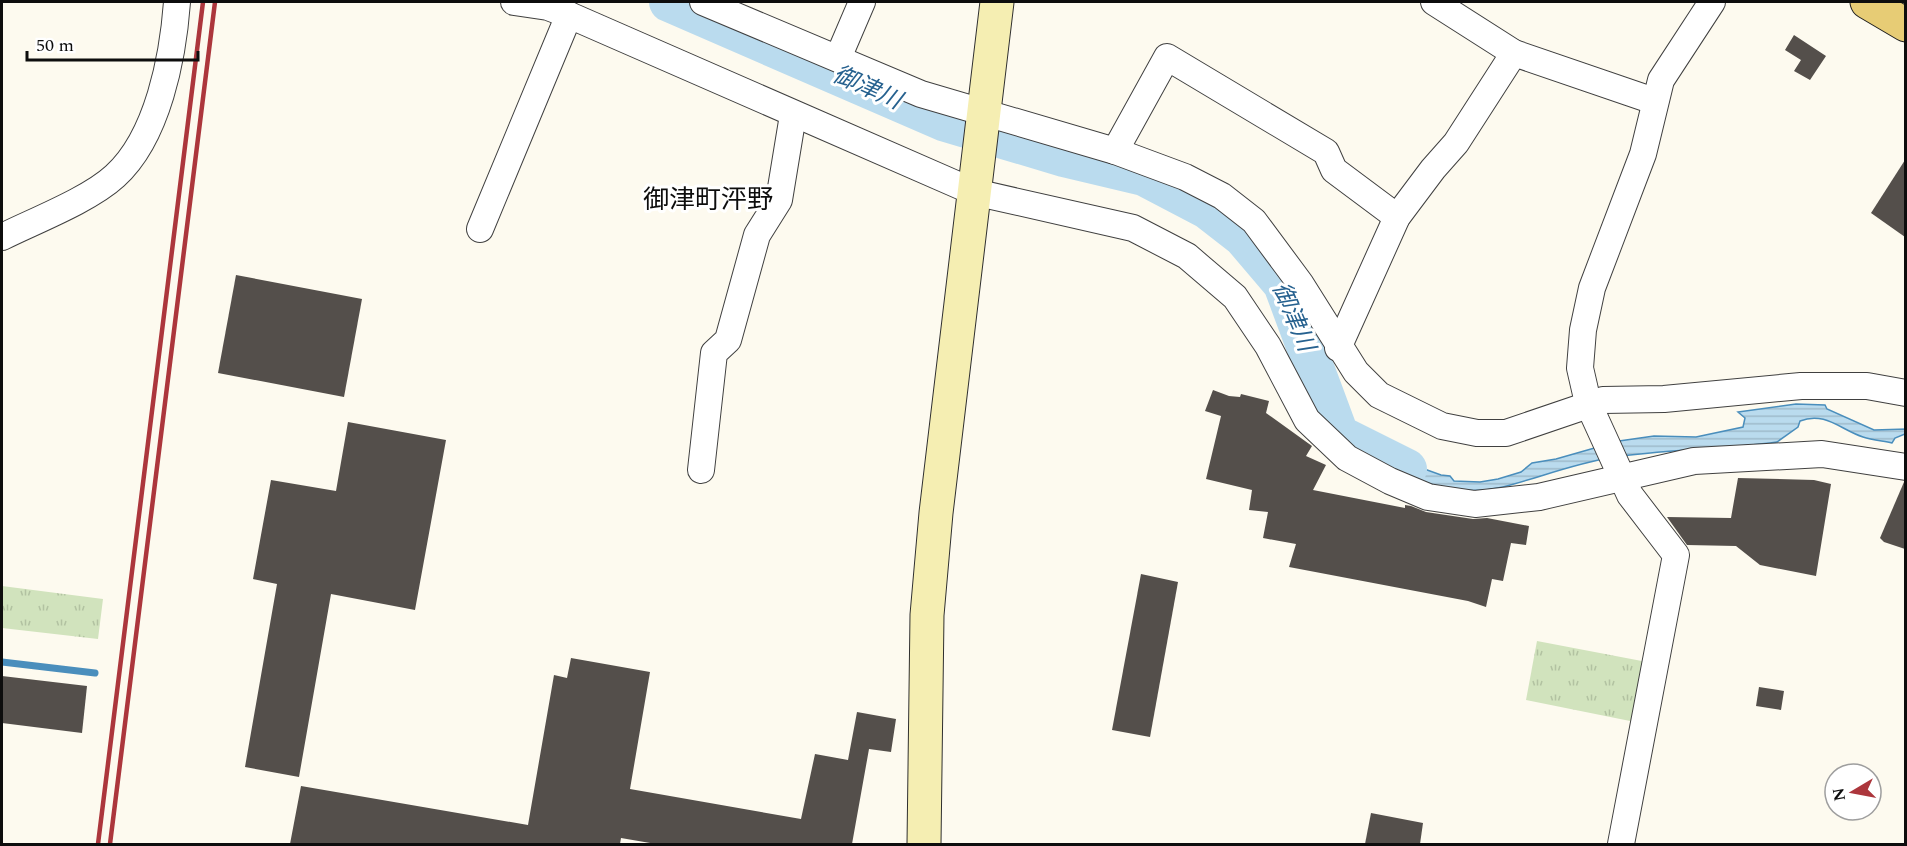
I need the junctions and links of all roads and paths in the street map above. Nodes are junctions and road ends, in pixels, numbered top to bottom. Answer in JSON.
{"nodes":[{"id":1,"x":177,"y":2,"type":"edge"},
{"id":2,"x":514,"y":2,"type":"edge"},
{"id":3,"x":703,"y":2,"type":"edge"},
{"id":4,"x":862,"y":2,"type":"edge"},
{"id":5,"x":997,"y":2,"type":"edge"},
{"id":6,"x":1434,"y":2,"type":"edge"},
{"id":7,"x":1712,"y":2,"type":"edge"},
{"id":8,"x":1867,"y":2,"type":"edge"},
{"id":9,"x":569,"y":15,"type":"junction"},
{"id":10,"x":1905,"y":25,"type":"edge"},
{"id":11,"x":1514,"y":53,"type":"junction"},
{"id":12,"x":838,"y":58,"type":"junction"},
{"id":13,"x":1654,"y":101,"type":"junction"},
{"id":14,"x":793,"y":115,"type":"junction"},
{"id":15,"x":982,"y":116,"type":"junction"},
{"id":16,"x":1115,"y":151,"type":"junction"},
{"id":17,"x":974,"y":190,"type":"junction"},
{"id":18,"x":1396,"y":217,"type":"junction"},
{"id":19,"x":480,"y":229,"type":"dead end"},
{"id":20,"x":2,"y":237,"type":"edge"},
{"id":21,"x":1338,"y":348,"type":"junction"},
{"id":22,"x":1905,"y":393,"type":"edge"},
{"id":23,"x":1591,"y":409,"type":"junction"},
{"id":24,"x":1905,"y":467,"type":"edge"},
{"id":25,"x":701,"y":470,"type":"dead end"},
{"id":26,"x":1619,"y":473,"type":"junction"},
{"id":27,"x":924,"y":844,"type":"edge"},
{"id":28,"x":1621,"y":844,"type":"edge"}],
"edges":[{"from":1,"to":20,"type":"street"},
{"from":2,"to":9,"type":"street"},
{"from":3,"to":12,"type":"street"},
{"from":4,"to":12,"type":"street"},
{"from":5,"to":15,"type":"street"},
{"from":6,"to":11,"type":"street"},
{"from":7,"to":13,"type":"street"},
{"from":8,"to":10,"type":"main road"},
{"from":9,"to":14,"type":"street"},
{"from":9,"to":19,"type":"street"},
{"from":11,"to":13,"type":"street"},
{"from":11,"to":18,"type":"street"},
{"from":12,"to":15,"type":"street"},
{"from":13,"to":23,"type":"street"},
{"from":14,"to":17,"type":"street"},
{"from":14,"to":25,"type":"street"},
{"from":15,"to":16,"type":"street"},
{"from":15,"to":17,"type":"street"},
{"from":16,"to":18,"type":"street"},
{"from":16,"to":21,"type":"street"},
{"from":17,"to":26,"type":"street"},
{"from":17,"to":27,"type":"street"},
{"from":18,"to":21,"type":"street"},
{"from":21,"to":23,"type":"street"},
{"from":22,"to":23,"type":"street"},
{"from":23,"to":26,"type":"street"},
{"from":24,"to":26,"type":"street"},
{"from":26,"to":28,"type":"street"}]}
